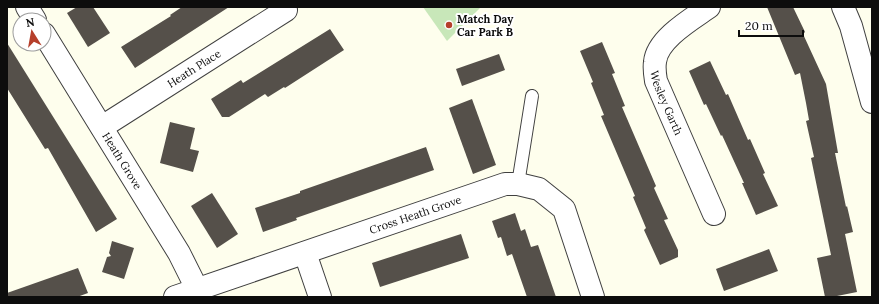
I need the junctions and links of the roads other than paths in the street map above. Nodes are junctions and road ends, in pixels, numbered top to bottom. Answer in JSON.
{"nodes":[{"id":1,"x":709,"y":7,"type":"edge"},
{"id":2,"x":843,"y":7,"type":"edge"},
{"id":3,"x":286,"y":10,"type":"dead end"},
{"id":4,"x":52,"y":47,"type":"edge"},
{"id":5,"x":532,"y":96,"type":"dead end"},
{"id":6,"x":872,"y":102,"type":"edge"},
{"id":7,"x":102,"y":127,"type":"junction"},
{"id":8,"x":518,"y":184,"type":"junction"},
{"id":9,"x":714,"y":214,"type":"dead end"},
{"id":10,"x":305,"y":253,"type":"junction"},
{"id":11,"x":197,"y":290,"type":"junction"},
{"id":12,"x":175,"y":297,"type":"edge"},
{"id":13,"x":320,"y":297,"type":"edge"},
{"id":14,"x":593,"y":297,"type":"edge"}],
"edges":[{"from":1,"to":9,"type":"street","name":"Wesley Garth"},
{"from":2,"to":6,"type":"street"},
{"from":3,"to":7,"type":"street","name":"Heath Place"},
{"from":4,"to":7,"type":"street","name":"Heath Grove"},
{"from":5,"to":8,"type":"lane"},
{"from":7,"to":11,"type":"street","name":"Heath Grove"},
{"from":8,"to":10,"type":"street","name":"Cross Heath Grove"},
{"from":8,"to":14,"type":"street","name":"Cross Heath Grove"},
{"from":10,"to":11,"type":"street","name":"Cross Heath Grove"},
{"from":10,"to":13,"type":"street"},
{"from":11,"to":12,"type":"street","name":"Cross Heath Grove"}]}
